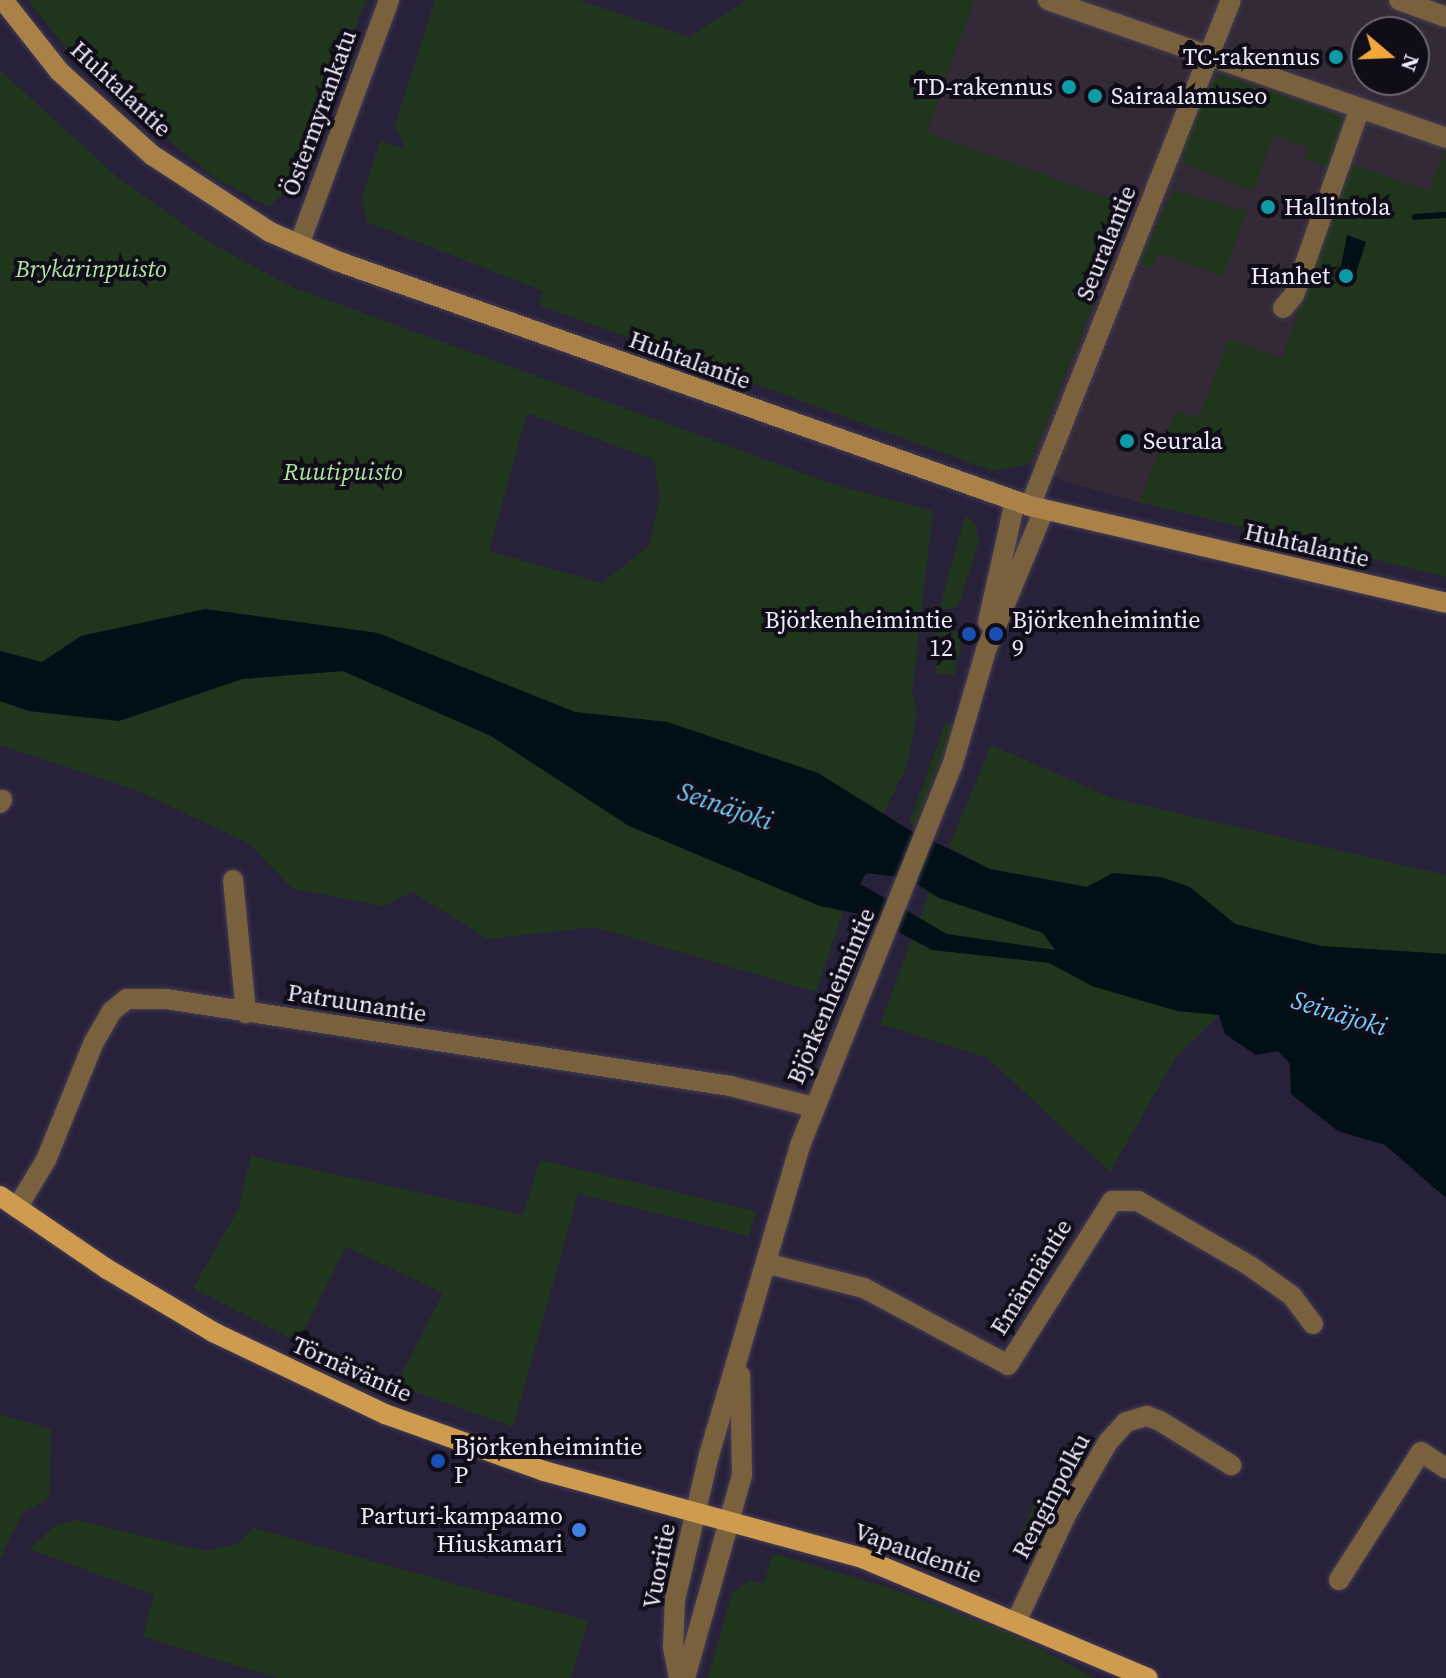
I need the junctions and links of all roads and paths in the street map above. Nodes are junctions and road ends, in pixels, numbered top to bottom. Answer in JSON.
{"nodes":[{"id":1,"x":3,"y":0,"type":"edge"},
{"id":2,"x":389,"y":0,"type":"edge"},
{"id":3,"x":1048,"y":0,"type":"edge"},
{"id":4,"x":1231,"y":0,"type":"edge"},
{"id":5,"x":1399,"y":0,"type":"edge"},
{"id":6,"x":1446,"y":17,"type":"edge"},
{"id":7,"x":1209,"y":55,"type":"junction"},
{"id":8,"x":1360,"y":108,"type":"junction"},
{"id":9,"x":1446,"y":138,"type":"edge"},
{"id":10,"x":299,"y":245,"type":"junction"},
{"id":11,"x":1283,"y":308,"type":"dead end"},
{"id":12,"x":1030,"y":505,"type":"junction"},
{"id":13,"x":1446,"y":603,"type":"edge"},
{"id":14,"x":986,"y":650,"type":"junction"},
{"id":15,"x":233,"y":880,"type":"dead end"},
{"id":16,"x":246,"y":1013,"type":"junction"},
{"id":17,"x":813,"y":1107,"type":"junction"},
{"id":18,"x":8,"y":1202,"type":"edge"},
{"id":19,"x":769,"y":1264,"type":"junction"},
{"id":20,"x":1313,"y":1324,"type":"dead end"},
{"id":21,"x":739,"y":1367,"type":"junction"},
{"id":22,"x":1231,"y":1465,"type":"dead end"},
{"id":23,"x":1446,"y":1468,"type":"edge"},
{"id":24,"x":714,"y":1516,"type":"junction"},
{"id":25,"x":1339,"y":1580,"type":"dead end"},
{"id":26,"x":1017,"y":1620,"type":"junction"},
{"id":27,"x":1097,"y":1657,"type":"junction"},
{"id":28,"x":682,"y":1678,"type":"edge"},
{"id":29,"x":1132,"y":1678,"type":"edge"},
{"id":30,"x":1148,"y":1678,"type":"edge"}],
"edges":[{"from":1,"to":10,"type":"main road","name":"Huhtalantie"},
{"from":2,"to":10,"type":"street","name":"Östermyrankatu"},
{"from":3,"to":7,"type":"street"},
{"from":4,"to":7,"type":"street","name":"Seuralantie"},
{"from":5,"to":6,"type":"street"},
{"from":7,"to":8,"type":"street"},
{"from":7,"to":12,"type":"street","name":"Seuralantie"},
{"from":8,"to":9,"type":"street"},
{"from":8,"to":11,"type":"street"},
{"from":10,"to":12,"type":"main road","name":"Huhtalantie"},
{"from":12,"to":13,"type":"main road","name":"Huhtalantie"},
{"from":12,"to":14,"type":"street","name":"Björkenheimintie"},
{"from":12,"to":14,"type":"street","name":"Björkenheimintie"},
{"from":14,"to":17,"type":"street","name":"Björkenheimintie"},
{"from":15,"to":16,"type":"street"},
{"from":16,"to":17,"type":"street","name":"Patruunantie"},
{"from":16,"to":18,"type":"street","name":"Patruunantie"},
{"from":17,"to":19,"type":"street","name":"Björkenheimintie"},
{"from":18,"to":24,"type":"main road","name":"Törnäväntie"},
{"from":19,"to":20,"type":"street","name":"Emännäntie"},
{"from":19,"to":21,"type":"street","name":"Björkenheimintie"},
{"from":21,"to":24,"type":"street","name":"Björkenheimintie"},
{"from":21,"to":24,"type":"street","name":"Björkenheimintie"},
{"from":22,"to":26,"type":"street","name":"Renginpolku"},
{"from":23,"to":25,"type":"street"},
{"from":24,"to":26,"type":"main road","name":"Vapaudentie"},
{"from":24,"to":28,"type":"street","name":"Vuoritie"},
{"from":24,"to":28,"type":"street","name":"Vuoritie"},
{"from":26,"to":27,"type":"main road","name":"Vapaudentie"},
{"from":27,"to":29,"type":"main road","name":"Vapaudentie"},
{"from":27,"to":30,"type":"main road","name":"Vapaudentie"}]}
